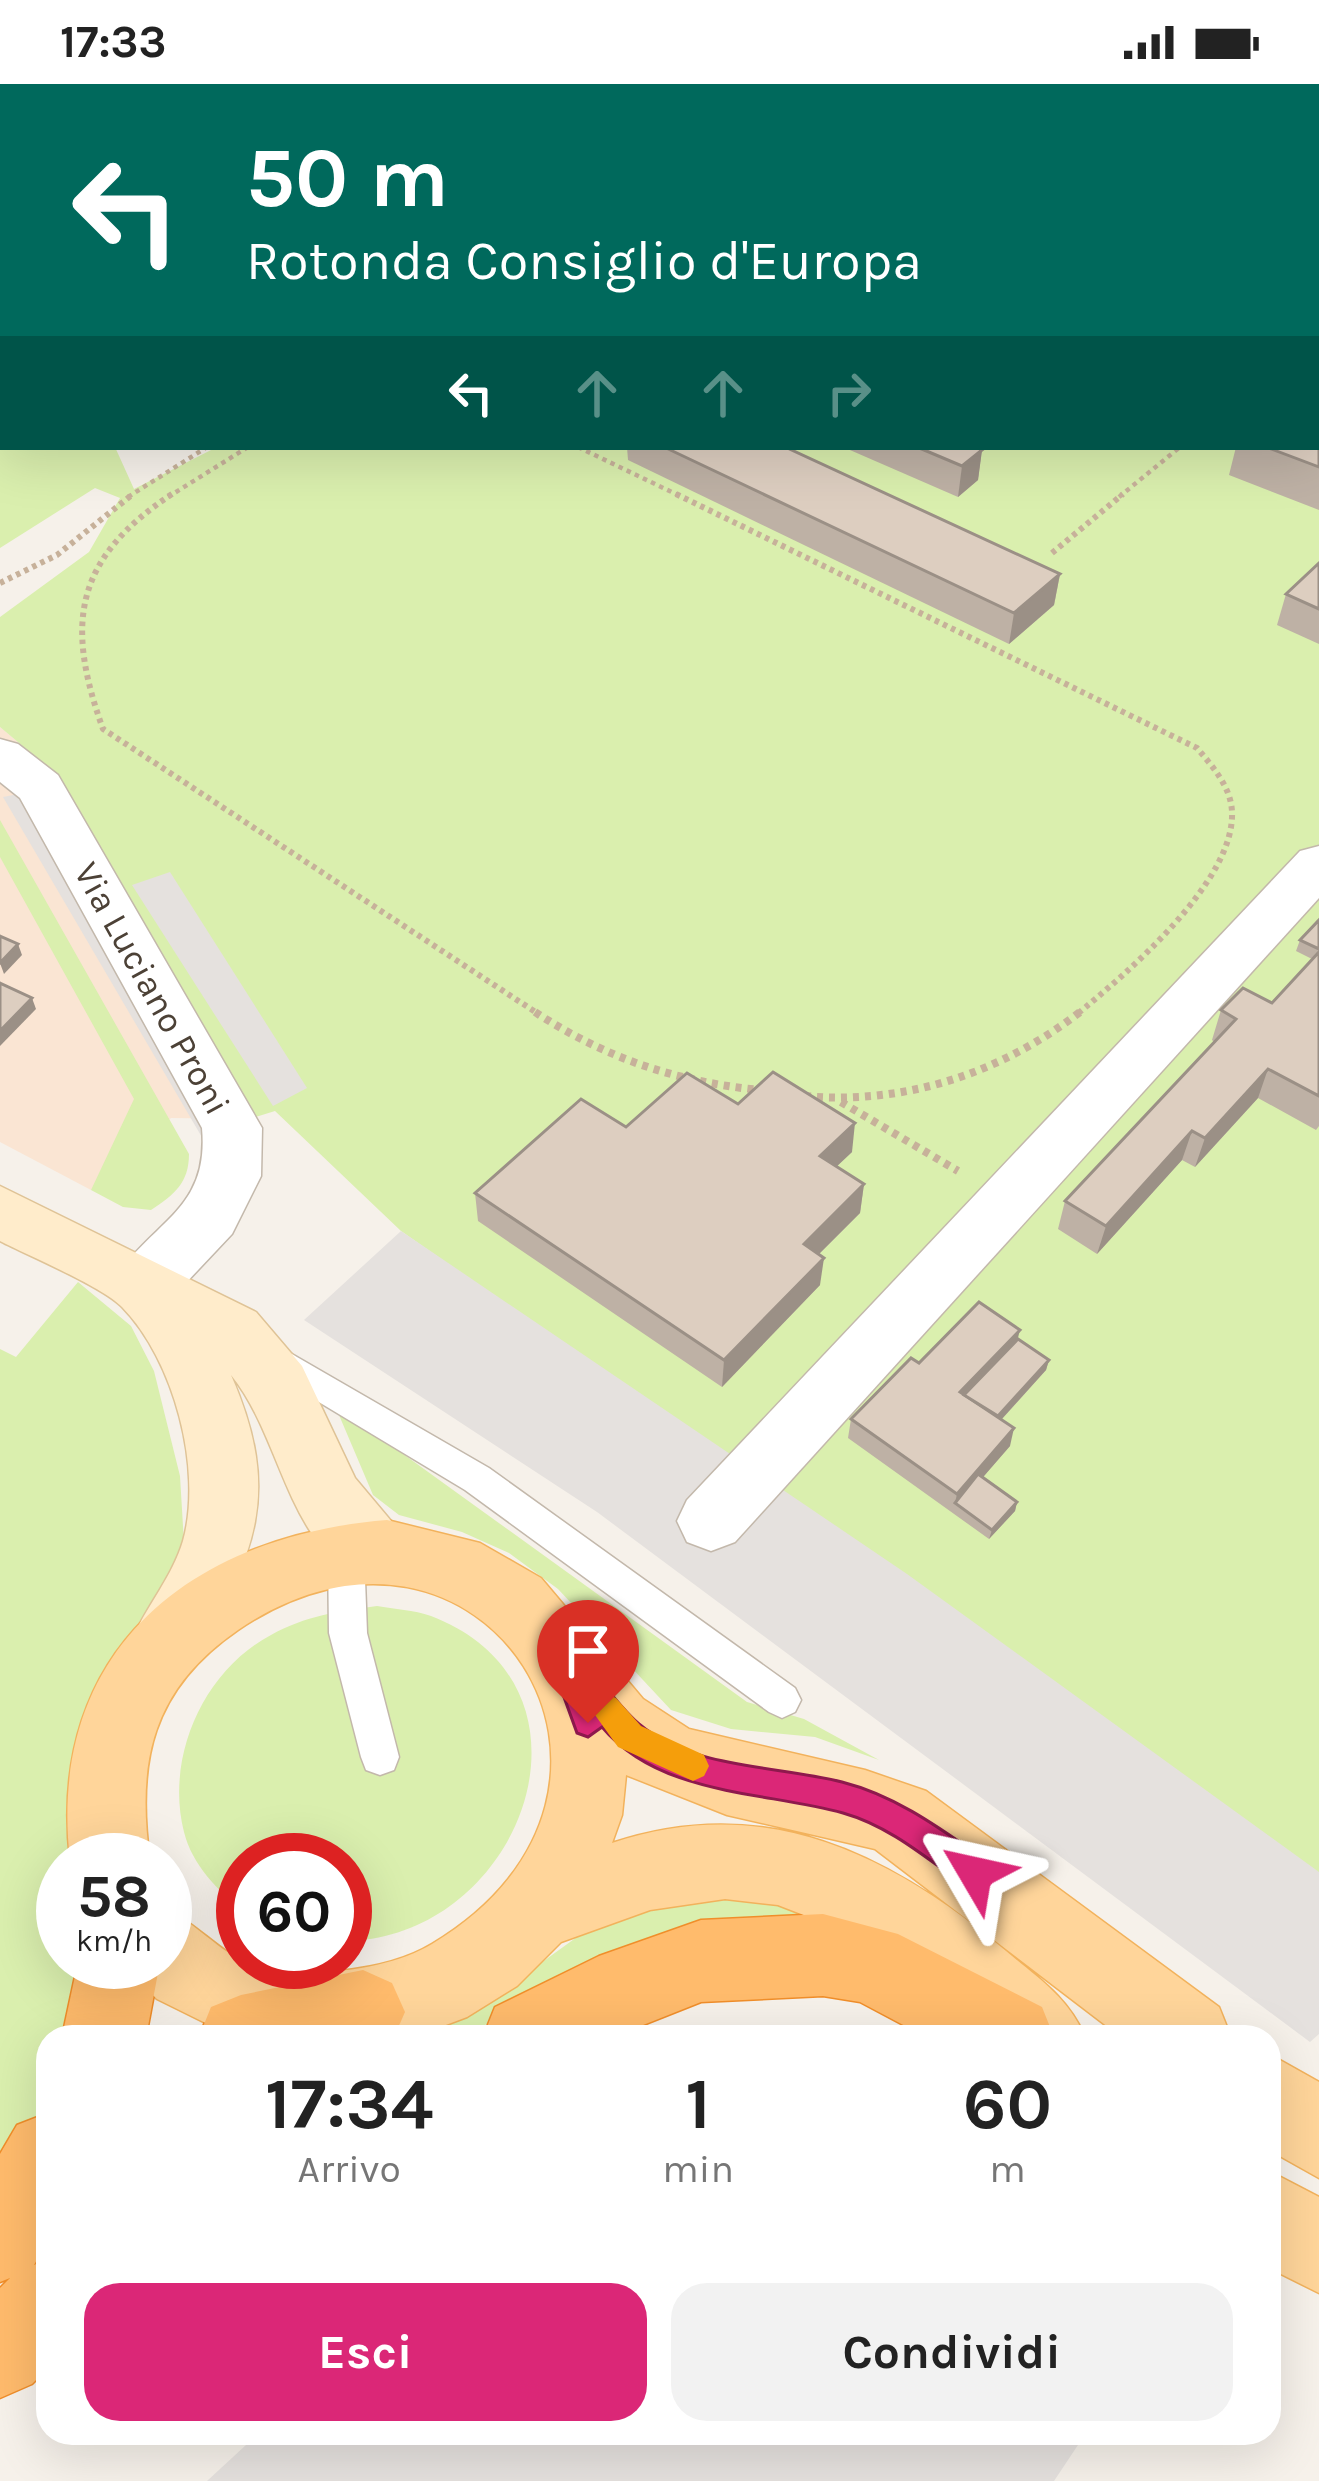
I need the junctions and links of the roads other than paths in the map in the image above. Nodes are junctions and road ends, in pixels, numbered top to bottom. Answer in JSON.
{"nodes":[{"id":1,"x":0,"y":756,"type":"edge"},
{"id":2,"x":1319,"y":864,"type":"edge"},
{"id":3,"x":0,"y":1211,"type":"edge"},
{"id":4,"x":144,"y":1286,"type":"junction"},
{"id":5,"x":232,"y":1332,"type":"junction"},
{"id":6,"x":711,"y":1521,"type":"dead end"},
{"id":7,"x":358,"y":1552,"type":"junction"},
{"id":8,"x":169,"y":1640,"type":"junction"},
{"id":9,"x":568,"y":1664,"type":"junction"},
{"id":10,"x":782,"y":1700,"type":"dead end"},
{"id":11,"x":380,"y":1757,"type":"dead end"},
{"id":12,"x":106,"y":1833,"type":"edge"},
{"id":13,"x":536,"y":1912,"type":"junction"},
{"id":14,"x":192,"y":1973,"type":"edge"},
{"id":15,"x":114,"y":1989,"type":"edge"},
{"id":16,"x":363,"y":2012,"type":"junction"},
{"id":17,"x":106,"y":2025,"type":"edge"},
{"id":18,"x":300,"y":2025,"type":"edge"},
{"id":19,"x":549,"y":2025,"type":"edge"},
{"id":20,"x":989,"y":2025,"type":"edge"},
{"id":21,"x":1028,"y":2025,"type":"edge"},
{"id":22,"x":1173,"y":2025,"type":"edge"},
{"id":23,"x":1281,"y":2107,"type":"edge"},
{"id":24,"x":1319,"y":2135,"type":"edge"},
{"id":25,"x":36,"y":2199,"type":"edge"},
{"id":26,"x":1281,"y":2223,"type":"edge"},
{"id":27,"x":25,"y":2239,"type":"edge"},
{"id":28,"x":1319,"y":2249,"type":"edge"},
{"id":29,"x":0,"y":2352,"type":"edge"}],
"edges":[{"from":1,"to":4,"type":"street","name":"Via Luciano Proni"},
{"from":2,"to":6,"type":"street"},
{"from":3,"to":4,"type":"main road"},
{"from":4,"to":5,"type":"main road"},
{"from":4,"to":8,"type":"main road"},
{"from":5,"to":7,"type":"main road"},
{"from":5,"to":10,"type":"lane"},
{"from":7,"to":8,"type":"main road"},
{"from":7,"to":9,"type":"main road"},
{"from":7,"to":11,"type":"lane"},
{"from":8,"to":12,"type":"main road"},
{"from":9,"to":13,"type":"main road"},
{"from":9,"to":22,"type":"main road"},
{"from":13,"to":16,"type":"main road"},
{"from":13,"to":21,"type":"main road"},
{"from":14,"to":16,"type":"main road"},
{"from":15,"to":17,"type":"highway"},
{"from":16,"to":18,"type":"highway"},
{"from":19,"to":20,"type":"highway"},
{"from":23,"to":24,"type":"main road"},
{"from":25,"to":27,"type":"highway"},
{"from":26,"to":28,"type":"main road"},
{"from":27,"to":29,"type":"highway"}]}
